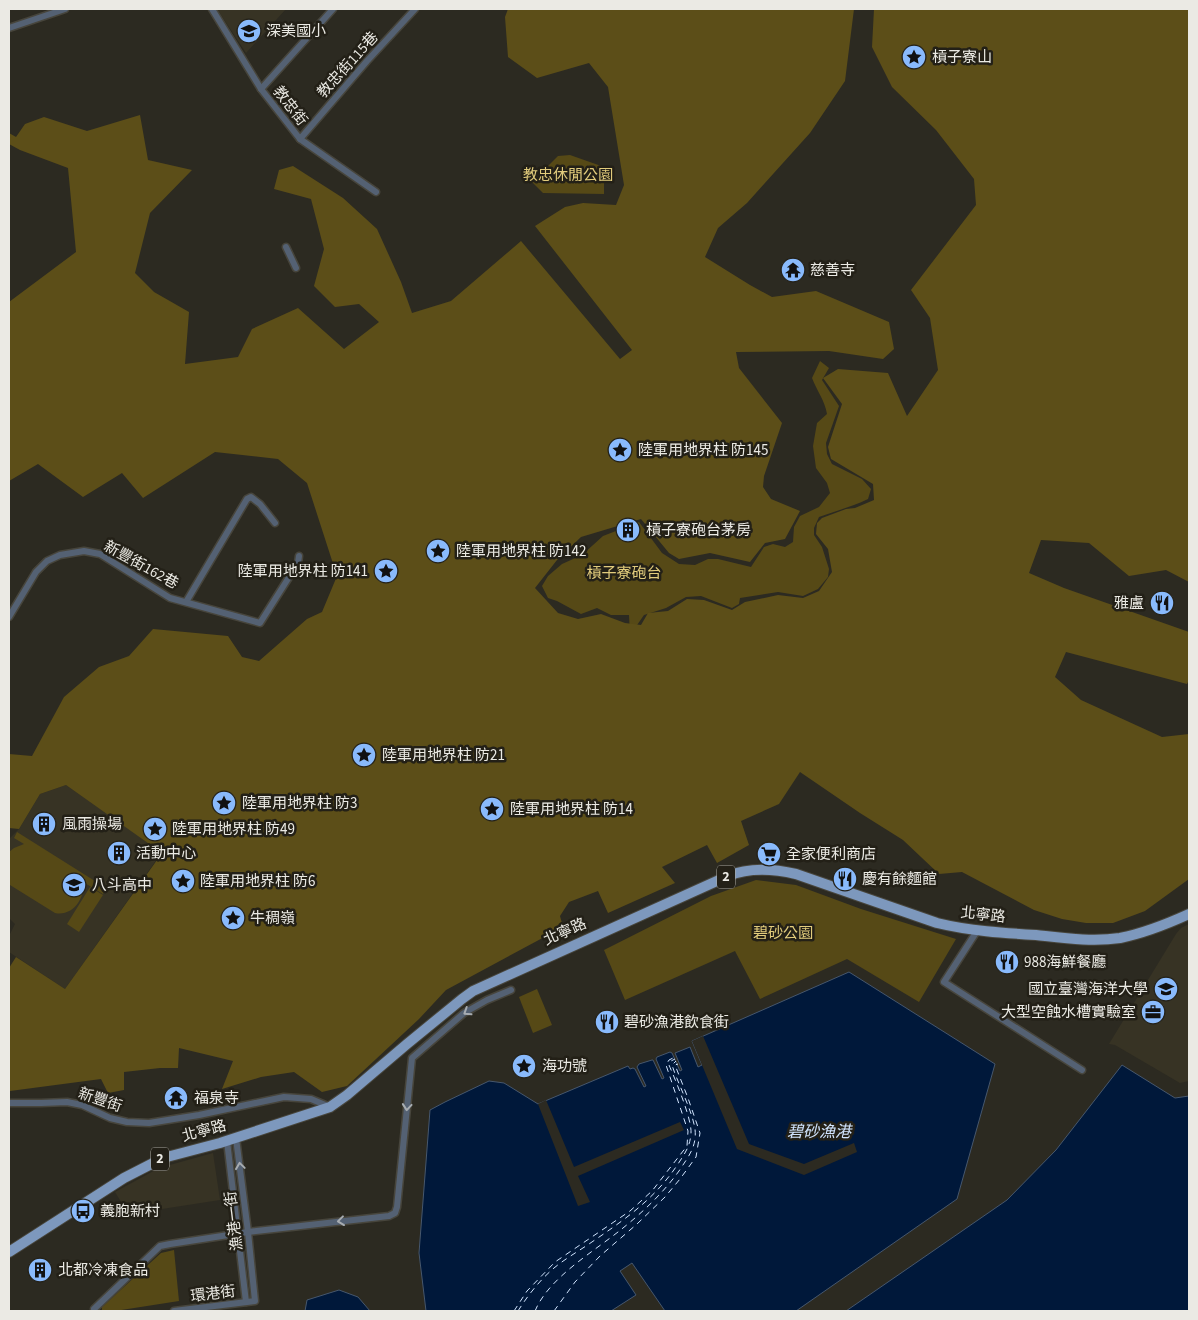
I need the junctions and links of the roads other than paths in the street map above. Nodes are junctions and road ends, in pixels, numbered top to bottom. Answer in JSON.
{"nodes":[{"id":1,"x":65,"y":9,"type":"edge"},
{"id":2,"x":212,"y":9,"type":"edge"},
{"id":3,"x":334,"y":9,"type":"edge"},
{"id":4,"x":415,"y":9,"type":"edge"},
{"id":5,"x":50,"y":11,"type":"edge"},
{"id":6,"x":9,"y":28,"type":"edge"},
{"id":7,"x":261,"y":89,"type":"junction"},
{"id":8,"x":300,"y":138,"type":"junction"},
{"id":9,"x":376,"y":192,"type":"dead end"},
{"id":10,"x":286,"y":247,"type":"dead end"},
{"id":11,"x":296,"y":268,"type":"dead end"},
{"id":12,"x":275,"y":523,"type":"dead end"},
{"id":13,"x":299,"y":556,"type":"dead end"},
{"id":14,"x":186,"y":602,"type":"junction"},
{"id":15,"x":9,"y":617,"type":"edge"},
{"id":16,"x":1189,"y":914,"type":"edge"},
{"id":17,"x":978,"y":931,"type":"junction"},
{"id":18,"x":510,"y":990,"type":"dead end"},
{"id":19,"x":1082,"y":1070,"type":"dead end"},
{"id":20,"x":9,"y":1103,"type":"edge"},
{"id":21,"x":330,"y":1107,"type":"junction"},
{"id":22,"x":231,"y":1140,"type":"junction"},
{"id":23,"x":248,"y":1232,"type":"junction"},
{"id":24,"x":238,"y":1234,"type":"junction"},
{"id":25,"x":9,"y":1252,"type":"edge"},
{"id":26,"x":246,"y":1302,"type":"junction"},
{"id":27,"x":255,"y":1302,"type":"joint"},
{"id":28,"x":94,"y":1309,"type":"dead end"},
{"id":29,"x":174,"y":1311,"type":"edge"}],
"edges":[{"from":1,"to":5,"type":"street"},
{"from":2,"to":7,"type":"street","name":"教忠街"},
{"from":3,"to":7,"type":"street"},
{"from":4,"to":8,"type":"street","name":"教忠街115巷"},
{"from":5,"to":6,"type":"street"},
{"from":7,"to":8,"type":"street","name":"教忠街"},
{"from":8,"to":9,"type":"street","name":"教忠街"},
{"from":10,"to":11,"type":"street"},
{"from":12,"to":14,"type":"street"},
{"from":13,"to":14,"type":"street","name":"新豐街162巷"},
{"from":14,"to":15,"type":"street","name":"新豐街162巷"},
{"from":16,"to":17,"type":"main road","name":"北寧路","number":"2"},
{"from":17,"to":19,"type":"street"},
{"from":17,"to":21,"type":"main road","name":"北寧路","number":"2"},
{"from":18,"to":23,"type":"street","one_way":true},
{"from":20,"to":21,"type":"street","name":"新豐街"},
{"from":21,"to":22,"type":"main road","name":"北寧路","number":"2"},
{"from":23,"to":22,"type":"street","name":"漁港一街","one_way":true},
{"from":22,"to":24,"type":"street","name":"漁港一街"},
{"from":22,"to":25,"type":"main road","name":"北寧路","number":"2"},
{"from":23,"to":24,"type":"street"},
{"from":23,"to":27,"type":"street","name":"漁港一街"},
{"from":24,"to":26,"type":"street","name":"漁港一街"},
{"from":24,"to":28,"type":"street"},
{"from":26,"to":27,"type":"street","name":"環港街"},
{"from":26,"to":29,"type":"street","name":"環港街"}]}
